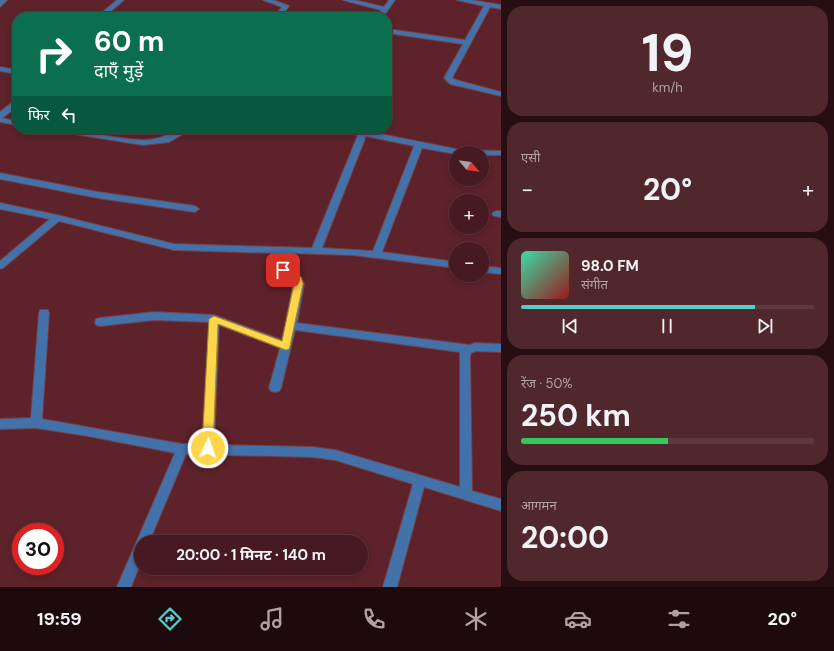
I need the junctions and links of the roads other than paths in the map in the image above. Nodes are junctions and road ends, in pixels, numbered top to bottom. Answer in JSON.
{"nodes":[{"id":1,"x":4,"y":0,"type":"edge"},
{"id":2,"x":121,"y":0,"type":"edge"},
{"id":3,"x":266,"y":0,"type":"edge"},
{"id":4,"x":346,"y":0,"type":"edge"},
{"id":5,"x":392,"y":0,"type":"edge"},
{"id":6,"x":460,"y":0,"type":"edge"},
{"id":7,"x":0,"y":5,"type":"edge"},
{"id":8,"x":488,"y":5,"type":"junction"},
{"id":9,"x":501,"y":7,"type":"edge"},
{"id":10,"x":384,"y":9,"type":"junction"},
{"id":11,"x":105,"y":12,"type":"edge"},
{"id":12,"x":281,"y":12,"type":"edge"},
{"id":13,"x":382,"y":12,"type":"edge"},
{"id":14,"x":392,"y":32,"type":"edge"},
{"id":15,"x":466,"y":42,"type":"junction"},
{"id":16,"x":0,"y":69,"type":"edge"},
{"id":17,"x":12,"y":71,"type":"edge"},
{"id":18,"x":501,"y":94,"type":"edge"},
{"id":19,"x":12,"y":107,"type":"edge"},
{"id":20,"x":0,"y":116,"type":"edge"},
{"id":21,"x":0,"y":120,"type":"edge"},
{"id":22,"x":12,"y":122,"type":"edge"},
{"id":23,"x":87,"y":134,"type":"edge"},
{"id":24,"x":178,"y":134,"type":"edge"},
{"id":25,"x":362,"y":134,"type":"edge"},
{"id":26,"x":367,"y":134,"type":"edge"},
{"id":27,"x":419,"y":145,"type":"junction"},
{"id":28,"x":501,"y":153,"type":"edge"},
{"id":29,"x":0,"y":176,"type":"edge"},
{"id":30,"x":0,"y":206,"type":"edge"},
{"id":31,"x":195,"y":209,"type":"dead end"},
{"id":32,"x":57,"y":218,"type":"junction"},
{"id":33,"x":282,"y":249,"type":"junction"},
{"id":34,"x":316,"y":250,"type":"junction"},
{"id":35,"x":376,"y":256,"type":"junction"},
{"id":36,"x":449,"y":264,"type":"edge"},
{"id":37,"x":0,"y":266,"type":"edge"},
{"id":38,"x":489,"y":270,"type":"edge"},
{"id":39,"x":501,"y":271,"type":"edge"},
{"id":40,"x":44,"y":313,"type":"dead end"},
{"id":41,"x":214,"y":319,"type":"junction"},
{"id":42,"x":100,"y":322,"type":"dead end"},
{"id":43,"x":291,"y":326,"type":"junction"},
{"id":44,"x":286,"y":346,"type":"junction"},
{"id":45,"x":501,"y":348,"type":"edge"},
{"id":46,"x":470,"y":349,"type":"junction"},
{"id":47,"x":275,"y":388,"type":"dead end"},
{"id":48,"x":36,"y":423,"type":"junction"},
{"id":49,"x":0,"y":424,"type":"edge"},
{"id":50,"x":208,"y":448,"type":"junction"},
{"id":51,"x":182,"y":449,"type":"junction"},
{"id":52,"x":420,"y":480,"type":"junction"},
{"id":53,"x":466,"y":495,"type":"junction"},
{"id":54,"x":501,"y":505,"type":"edge"},
{"id":55,"x":146,"y":535,"type":"edge"},
{"id":56,"x":134,"y":563,"type":"edge"},
{"id":57,"x":124,"y":587,"type":"edge"},
{"id":58,"x":390,"y":587,"type":"edge"}],
"edges":[{"from":1,"to":7,"type":"street"},
{"from":2,"to":11,"type":"street"},
{"from":3,"to":12,"type":"street"},
{"from":4,"to":10,"type":"street"},
{"from":5,"to":10,"type":"street"},
{"from":6,"to":8,"type":"street"},
{"from":8,"to":9,"type":"street"},
{"from":8,"to":15,"type":"street"},
{"from":10,"to":13,"type":"street"},
{"from":14,"to":15,"type":"street"},
{"from":15,"to":18,"type":"street"},
{"from":16,"to":17,"type":"street"},
{"from":19,"to":20,"type":"street"},
{"from":21,"to":22,"type":"street"},
{"from":23,"to":24,"type":"street"},
{"from":25,"to":34,"type":"street"},
{"from":26,"to":27,"type":"street"},
{"from":27,"to":28,"type":"street"},
{"from":27,"to":35,"type":"street"},
{"from":29,"to":31,"type":"street"},
{"from":30,"to":32,"type":"street"},
{"from":32,"to":33,"type":"street"},
{"from":32,"to":37,"type":"street"},
{"from":33,"to":34,"type":"street"},
{"from":33,"to":43,"type":"street"},
{"from":34,"to":35,"type":"street"},
{"from":35,"to":36,"type":"street"},
{"from":38,"to":39,"type":"street"},
{"from":40,"to":48,"type":"street"},
{"from":41,"to":42,"type":"street"},
{"from":41,"to":44,"type":"street"},
{"from":41,"to":50,"type":"street"},
{"from":43,"to":44,"type":"street"},
{"from":43,"to":46,"type":"street"},
{"from":44,"to":47,"type":"street"},
{"from":45,"to":46,"type":"street"},
{"from":46,"to":53,"type":"street"},
{"from":48,"to":49,"type":"street"},
{"from":48,"to":51,"type":"street"},
{"from":50,"to":51,"type":"street"},
{"from":50,"to":52,"type":"street"},
{"from":51,"to":55,"type":"street"},
{"from":52,"to":53,"type":"street"},
{"from":52,"to":58,"type":"street"},
{"from":53,"to":54,"type":"street"},
{"from":56,"to":57,"type":"street"}]}
